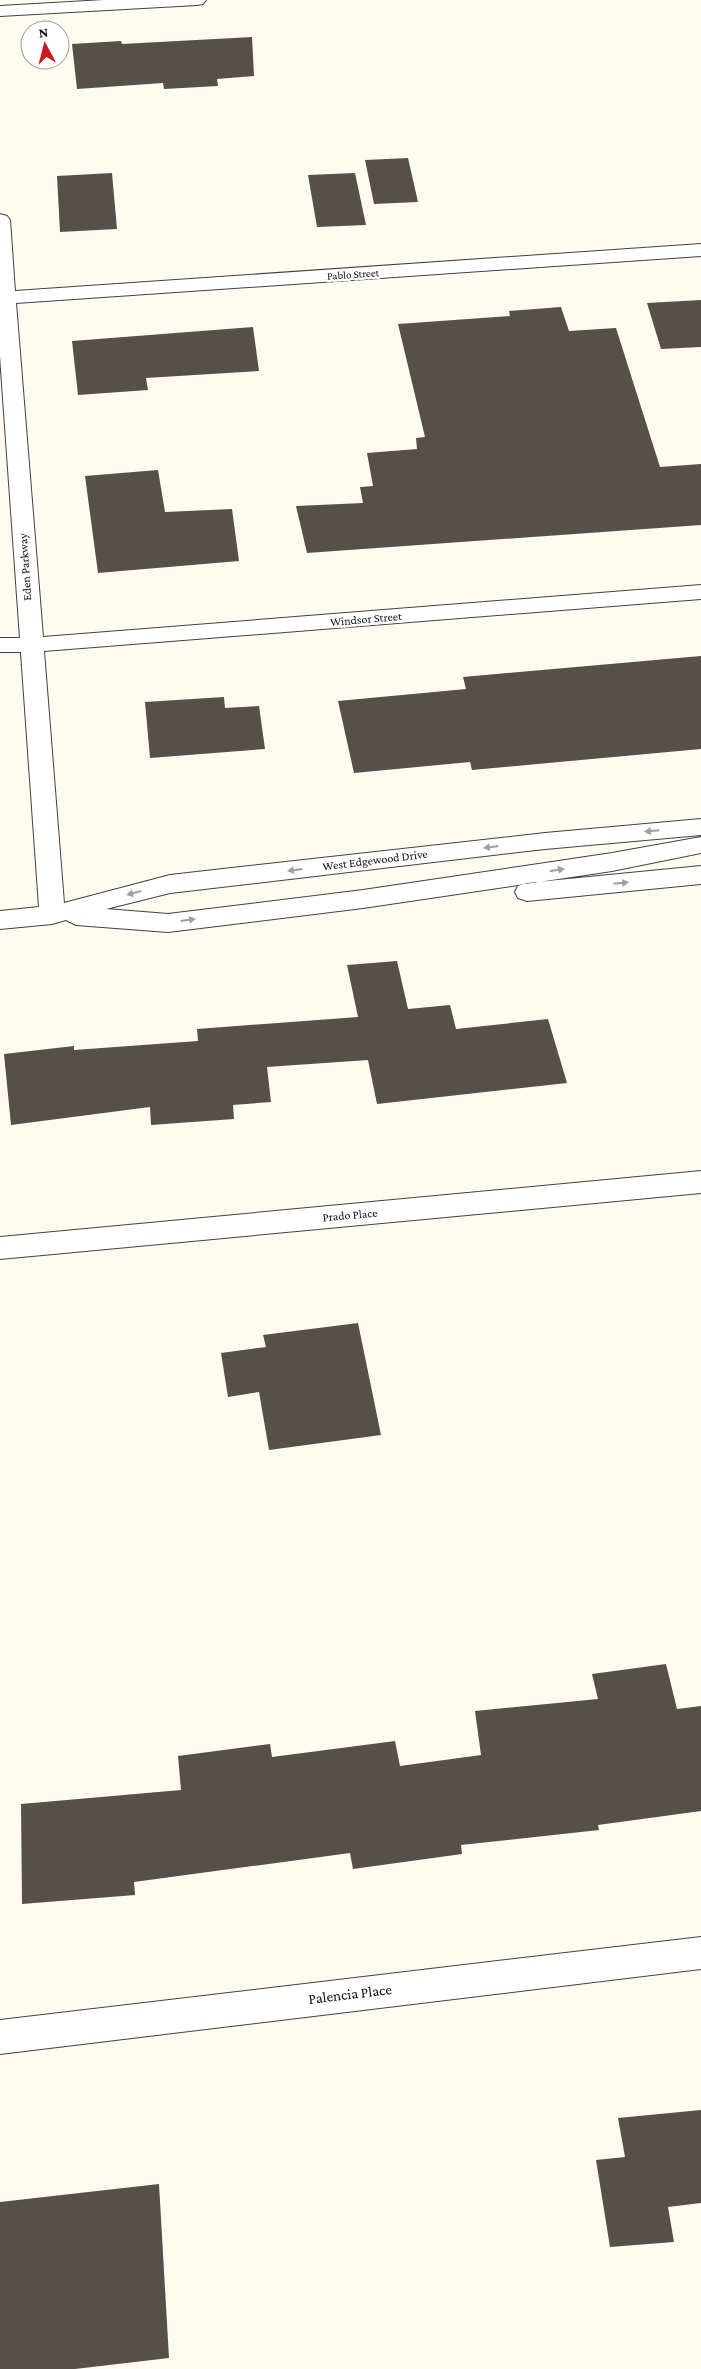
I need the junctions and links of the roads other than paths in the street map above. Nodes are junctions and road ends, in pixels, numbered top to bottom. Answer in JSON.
{"nodes":[{"id":1,"x":197,"y":0,"type":"edge"},
{"id":2,"x":0,"y":11,"type":"edge"},
{"id":3,"x":0,"y":220,"type":"edge"},
{"id":4,"x":701,"y":250,"type":"edge"},
{"id":5,"x":3,"y":298,"type":"edge"},
{"id":6,"x":6,"y":391,"type":"edge"},
{"id":7,"x":701,"y":592,"type":"edge"},
{"id":8,"x":0,"y":645,"type":"edge"},
{"id":9,"x":31,"y":645,"type":"junction"},
{"id":10,"x":701,"y":827,"type":"edge"},
{"id":11,"x":701,"y":845,"type":"edge"},
{"id":12,"x":701,"y":875,"type":"edge"},
{"id":13,"x":363,"y":899,"type":"junction"},
{"id":14,"x":52,"y":915,"type":"junction"},
{"id":15,"x":0,"y":920,"type":"edge"},
{"id":16,"x":701,"y":1182,"type":"edge"},
{"id":17,"x":0,"y":1248,"type":"edge"},
{"id":18,"x":701,"y":1953,"type":"edge"},
{"id":19,"x":0,"y":2037,"type":"edge"}],
"edges":[{"from":1,"to":2,"type":"street"},
{"from":3,"to":5,"type":"street","name":"Eden Parkway"},
{"from":4,"to":5,"type":"street","name":"Pablo Street"},
{"from":5,"to":6,"type":"street","name":"Eden Parkway"},
{"from":6,"to":9,"type":"street","name":"Eden Parkway"},
{"from":7,"to":9,"type":"street","name":"Windsor Street"},
{"from":8,"to":9,"type":"street","name":"Windsor Street"},
{"from":9,"to":14,"type":"street","name":"Eden Parkway"},
{"from":10,"to":14,"type":"street","name":"West Edgewood Drive","one_way":true},
{"from":13,"to":11,"type":"street","name":"West Edgewood Drive","one_way":true},
{"from":13,"to":12,"type":"street","name":"West Edgewood Drive","one_way":true},
{"from":14,"to":13,"type":"street","name":"West Edgewood Drive","one_way":true},
{"from":14,"to":15,"type":"street","name":"West Edgewood Drive"},
{"from":16,"to":17,"type":"street","name":"Prado Place"},
{"from":18,"to":19,"type":"street","name":"Palencia Place"}]}
